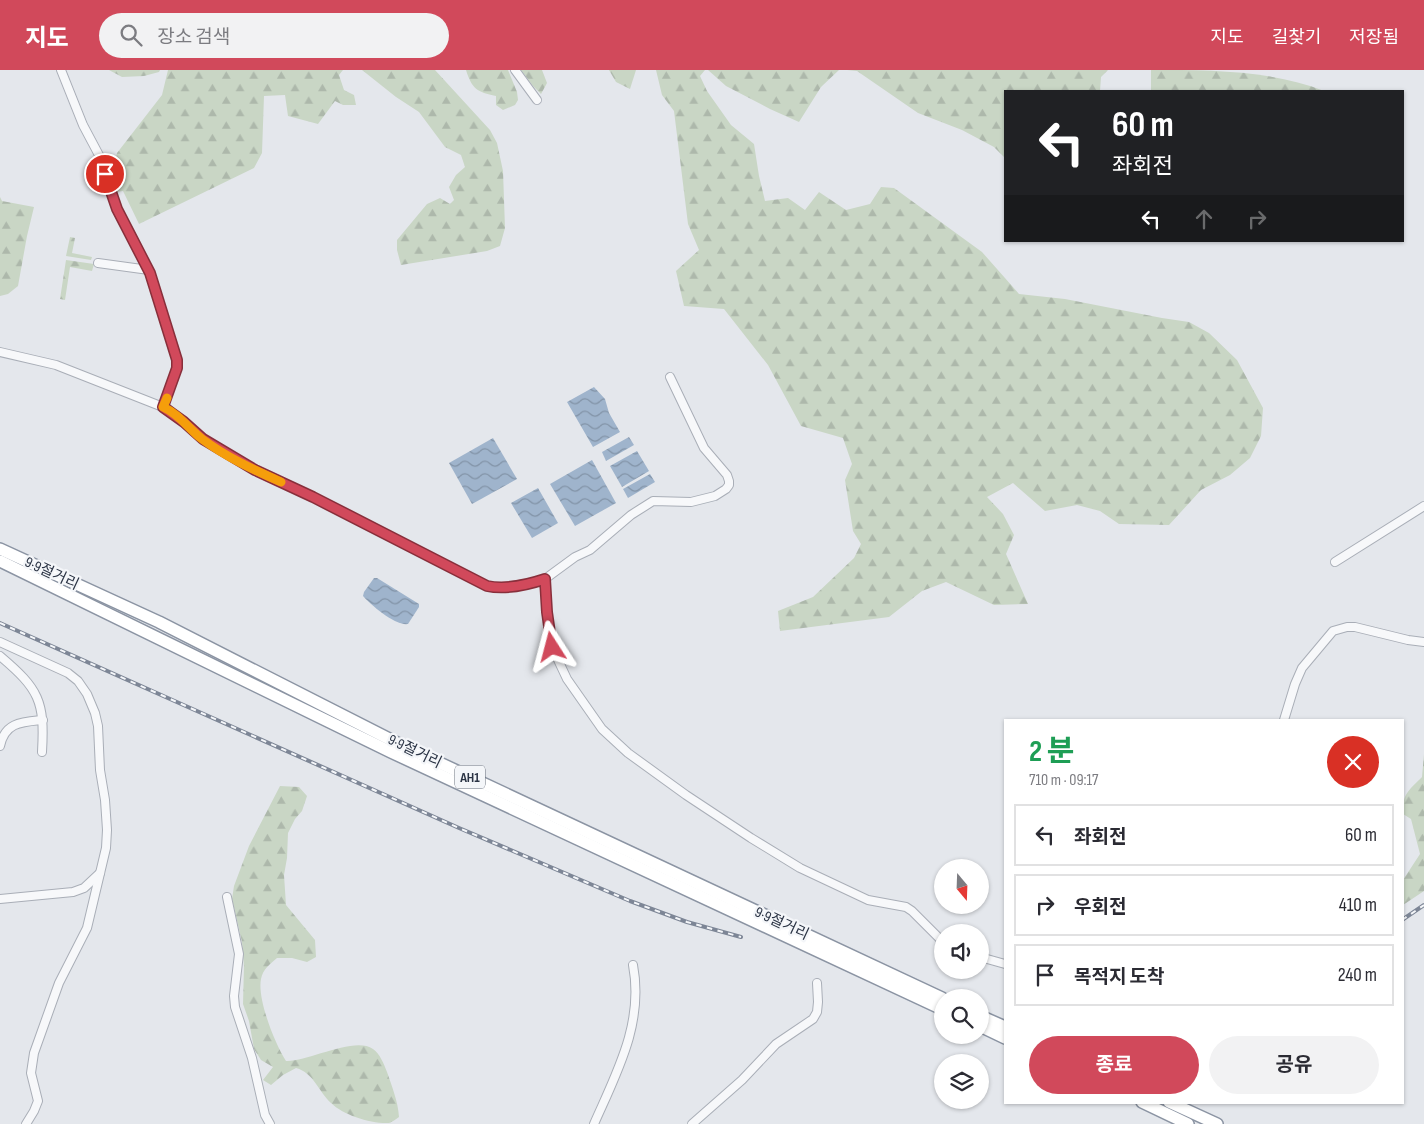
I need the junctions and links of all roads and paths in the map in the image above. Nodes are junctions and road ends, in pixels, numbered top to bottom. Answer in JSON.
{"nodes":[{"id":1,"x":60,"y":70,"type":"edge"},
{"id":2,"x":515,"y":70,"type":"edge"},
{"id":3,"x":538,"y":100,"type":"dead end"},
{"id":4,"x":98,"y":262,"type":"dead end"},
{"id":5,"x":149,"y":270,"type":"junction"},
{"id":6,"x":0,"y":352,"type":"edge"},
{"id":7,"x":670,"y":377,"type":"dead end"},
{"id":8,"x":163,"y":407,"type":"junction"},
{"id":9,"x":1424,"y":506,"type":"edge"},
{"id":10,"x":0,"y":549,"type":"edge"},
{"id":11,"x":0,"y":561,"type":"edge"},
{"id":12,"x":1335,"y":562,"type":"dead end"},
{"id":13,"x":545,"y":579,"type":"junction"},
{"id":14,"x":0,"y":642,"type":"edge"},
{"id":15,"x":1424,"y":642,"type":"edge"},
{"id":16,"x":0,"y":656,"type":"edge"},
{"id":17,"x":1284,"y":719,"type":"edge"},
{"id":18,"x":43,"y":720,"type":"junction"},
{"id":19,"x":0,"y":746,"type":"edge"},
{"id":20,"x":42,"y":752,"type":"dead end"},
{"id":21,"x":100,"y":873,"type":"junction"},
{"id":22,"x":227,"y":897,"type":"dead end"},
{"id":23,"x":0,"y":899,"type":"edge"},
{"id":24,"x":934,"y":933,"type":"edge"},
{"id":25,"x":989,"y":960,"type":"edge"},
{"id":26,"x":1004,"y":964,"type":"edge"},
{"id":27,"x":633,"y":965,"type":"dead end"},
{"id":28,"x":816,"y":983,"type":"dead end"},
{"id":29,"x":934,"y":994,"type":"edge"},
{"id":30,"x":934,"y":1005,"type":"edge"},
{"id":31,"x":989,"y":1020,"type":"edge"},
{"id":32,"x":1004,"y":1027,"type":"edge"},
{"id":33,"x":989,"y":1030,"type":"edge"},
{"id":34,"x":1004,"y":1038,"type":"edge"},
{"id":35,"x":1146,"y":1104,"type":"edge"},
{"id":36,"x":1174,"y":1104,"type":"edge"},
{"id":37,"x":26,"y":1124,"type":"edge"},
{"id":38,"x":270,"y":1124,"type":"edge"},
{"id":39,"x":594,"y":1124,"type":"edge"},
{"id":40,"x":692,"y":1124,"type":"edge"},
{"id":41,"x":1188,"y":1124,"type":"edge"},
{"id":42,"x":1217,"y":1124,"type":"edge"}],
"edges":[{"from":1,"to":5,"type":"street"},
{"from":2,"to":3,"type":"street"},
{"from":4,"to":5,"type":"street"},
{"from":5,"to":8,"type":"street"},
{"from":6,"to":8,"type":"street"},
{"from":7,"to":13,"type":"street"},
{"from":8,"to":13,"type":"street"},
{"from":9,"to":12,"type":"street"},
{"from":10,"to":29,"type":"highway","name":"9·9절거리","number":"AH1"},
{"from":11,"to":30,"type":"highway","name":"9·9절거리","number":"AH1"},
{"from":13,"to":24,"type":"street"},
{"from":14,"to":21,"type":"street"},
{"from":15,"to":17,"type":"street"},
{"from":16,"to":18,"type":"street"},
{"from":18,"to":19,"type":"street"},
{"from":18,"to":20,"type":"street"},
{"from":21,"to":23,"type":"street"},
{"from":21,"to":37,"type":"street"},
{"from":22,"to":38,"type":"street"},
{"from":25,"to":26,"type":"street"},
{"from":27,"to":39,"type":"street"},
{"from":28,"to":40,"type":"street"},
{"from":31,"to":32,"type":"highway"},
{"from":33,"to":34,"type":"highway"},
{"from":35,"to":41,"type":"highway"},
{"from":36,"to":42,"type":"highway"}]}
